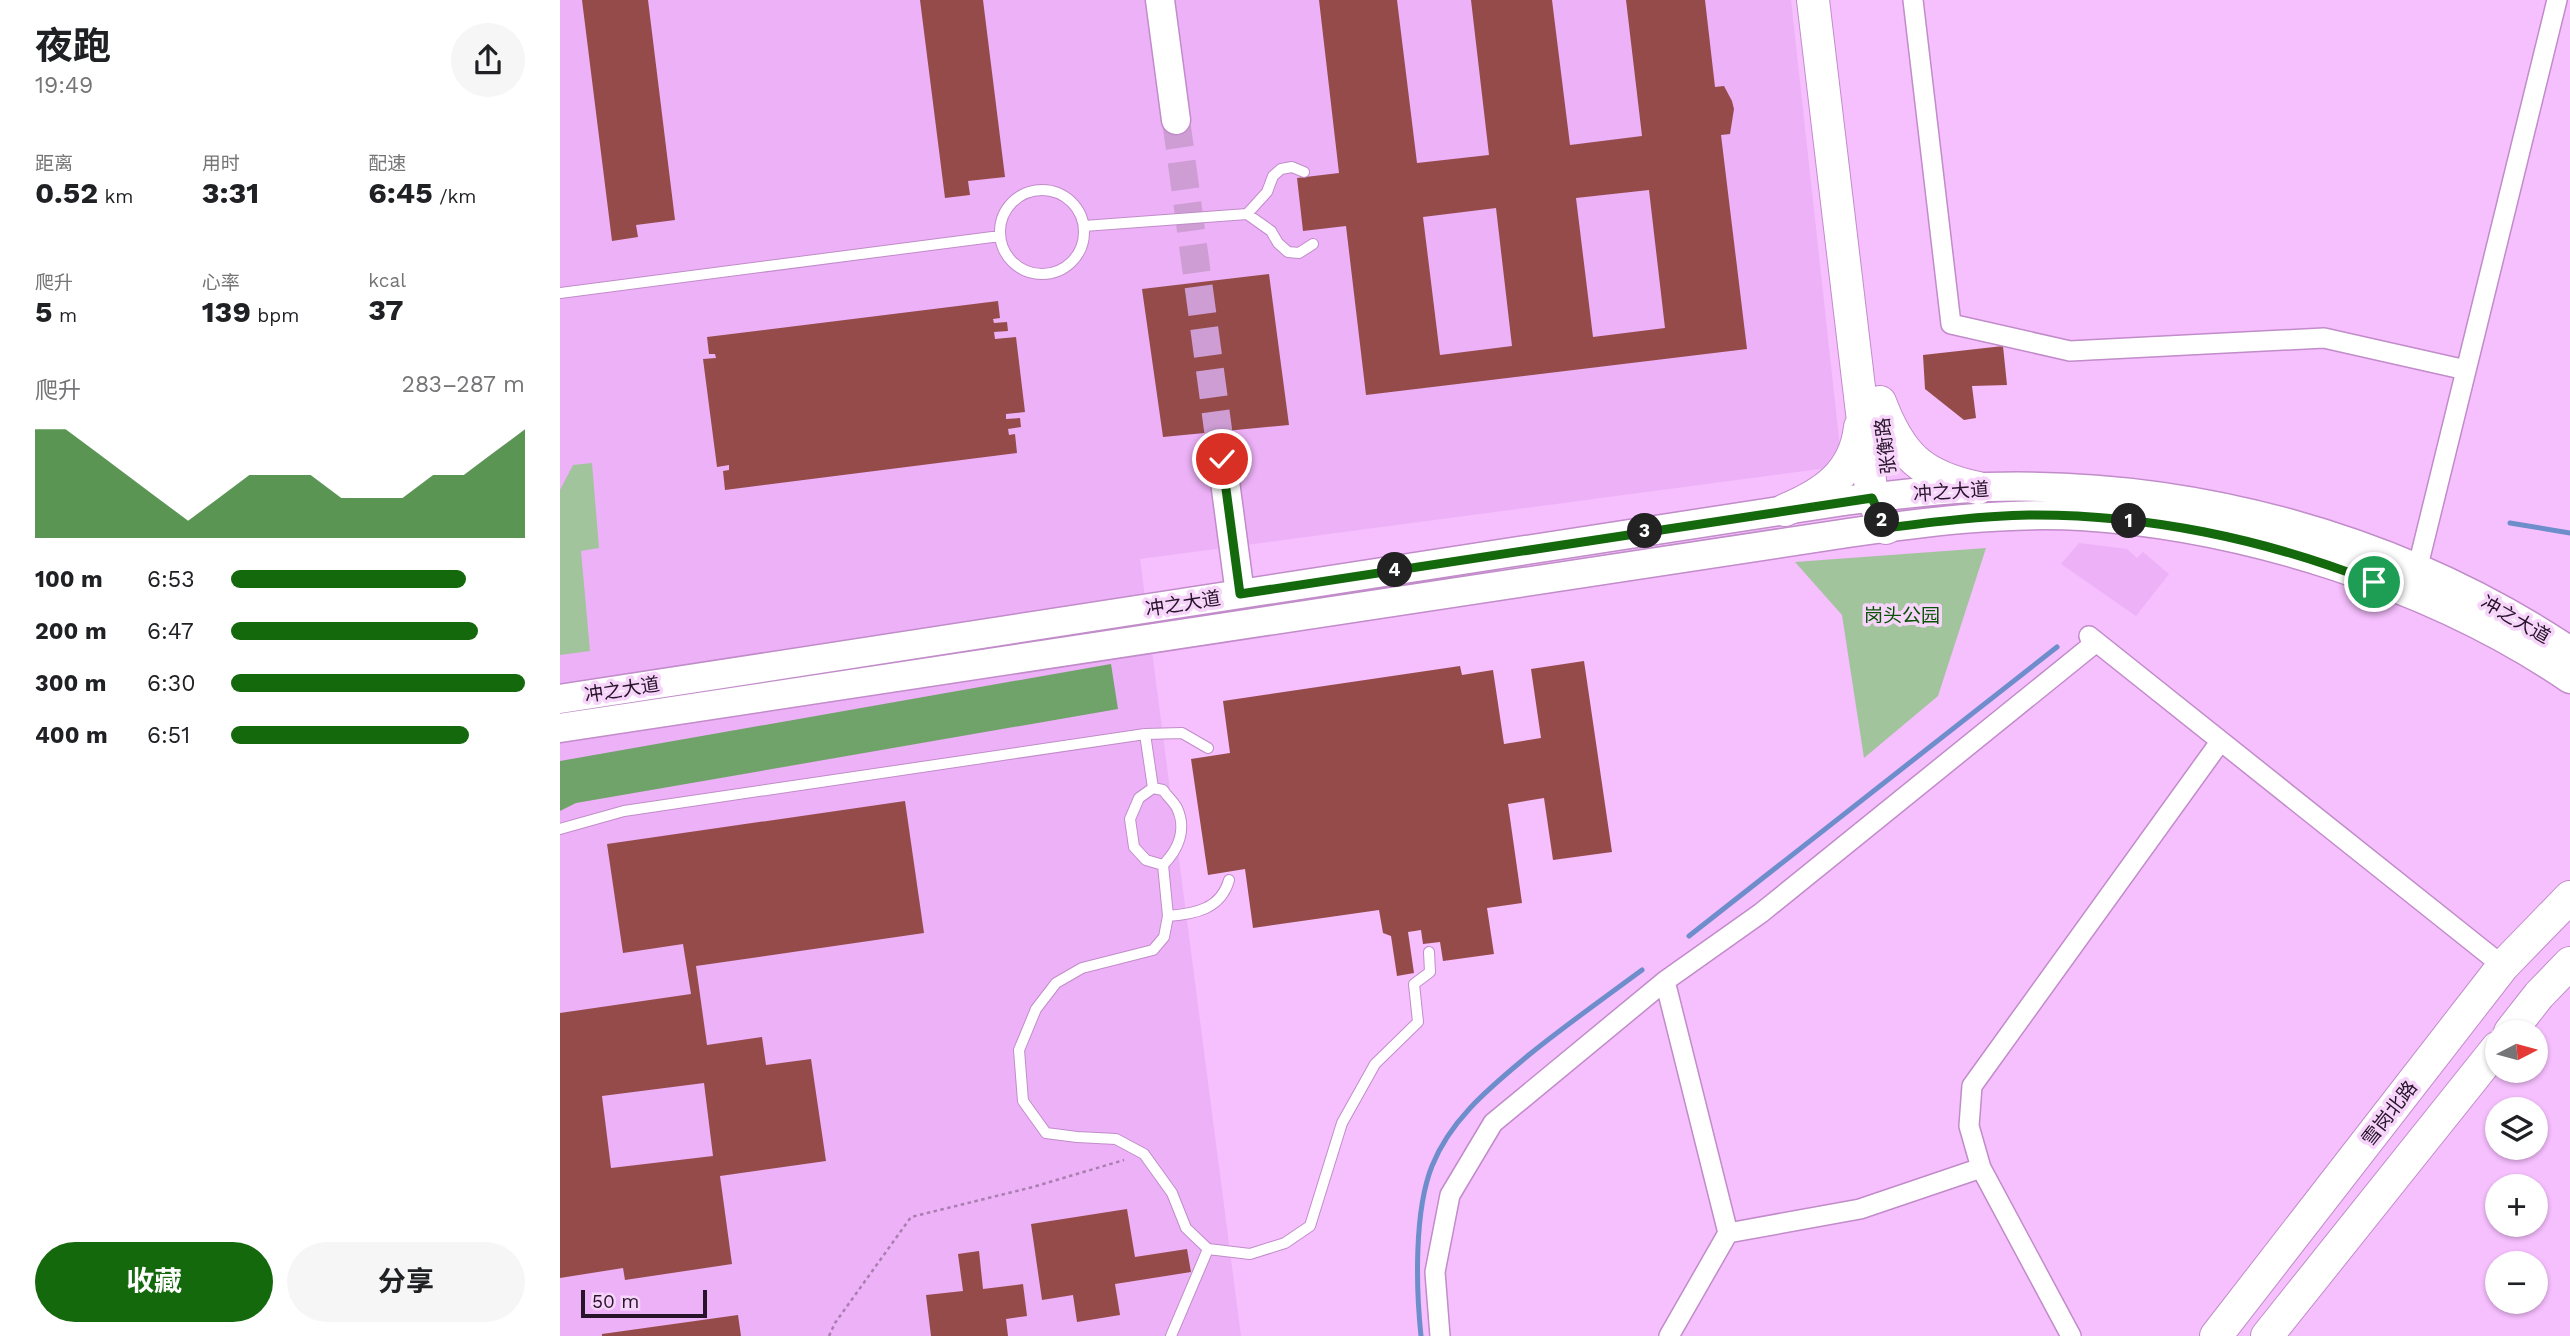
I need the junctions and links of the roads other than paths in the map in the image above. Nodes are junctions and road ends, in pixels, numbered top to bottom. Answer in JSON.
{"nodes":[{"id":1,"x":1160,"y":0,"type":"edge"},
{"id":2,"x":1813,"y":0,"type":"edge"},
{"id":3,"x":1833,"y":0,"type":"edge"},
{"id":4,"x":1913,"y":0,"type":"edge"},
{"id":5,"x":2557,"y":0,"type":"edge"},
{"id":6,"x":1176,"y":120,"type":"tunnel mouth"},
{"id":7,"x":1304,"y":172,"type":"dead end"},
{"id":8,"x":1247,"y":214,"type":"junction"},
{"id":9,"x":1084,"y":226,"type":"junction"},
{"id":10,"x":1000,"y":236,"type":"junction"},
{"id":11,"x":1313,"y":244,"type":"dead end"},
{"id":12,"x":560,"y":293,"type":"edge"},
{"id":13,"x":2466,"y":370,"type":"junction"},
{"id":14,"x":1871,"y":403,"type":"junction"},
{"id":15,"x":1222,"y":459,"type":"tunnel mouth"},
{"id":16,"x":1978,"y":488,"type":"junction"},
{"id":17,"x":1882,"y":496,"type":"junction"},
{"id":18,"x":1785,"y":510,"type":"junction"},
{"id":19,"x":1886,"y":528,"type":"junction"},
{"id":20,"x":2417,"y":569,"type":"junction"},
{"id":21,"x":1240,"y":594,"type":"junction"},
{"id":22,"x":2570,"y":651,"type":"edge"},
{"id":23,"x":2570,"y":679,"type":"edge"},
{"id":24,"x":560,"y":699,"type":"edge"},
{"id":25,"x":560,"y":728,"type":"edge"},
{"id":26,"x":1145,"y":734,"type":"junction"},
{"id":27,"x":2220,"y":742,"type":"junction"},
{"id":28,"x":1208,"y":748,"type":"dead end"},
{"id":29,"x":1153,"y":788,"type":"junction"},
{"id":30,"x":560,"y":829,"type":"edge"},
{"id":31,"x":1163,"y":865,"type":"junction"},
{"id":32,"x":1229,"y":880,"type":"dead end"},
{"id":33,"x":2570,"y":897,"type":"edge"},
{"id":34,"x":1168,"y":916,"type":"junction"},
{"id":35,"x":1429,"y":953,"type":"dead end"},
{"id":36,"x":2570,"y":963,"type":"edge"},
{"id":37,"x":2503,"y":966,"type":"junction"},
{"id":38,"x":1665,"y":981,"type":"junction"},
{"id":39,"x":2519,"y":1020,"type":"edge"},
{"id":40,"x":2485,"y":1063,"type":"edge"},
{"id":41,"x":1981,"y":1168,"type":"junction"},
{"id":42,"x":1728,"y":1233,"type":"junction"},
{"id":43,"x":1208,"y":1249,"type":"junction"},
{"id":44,"x":1171,"y":1336,"type":"edge"},
{"id":45,"x":1440,"y":1336,"type":"edge"},
{"id":46,"x":1669,"y":1336,"type":"edge"},
{"id":47,"x":2071,"y":1336,"type":"edge"},
{"id":48,"x":2216,"y":1336,"type":"edge"},
{"id":49,"x":2267,"y":1336,"type":"edge"}],
"edges":[{"from":1,"to":6,"type":"main road"},
{"from":2,"to":14,"type":"main road","name":"张衡路"},
{"from":3,"to":14,"type":"main road","name":"张衡路"},
{"from":4,"to":13,"type":"street"},
{"from":5,"to":13,"type":"street"},
{"from":7,"to":8,"type":"lane"},
{"from":8,"to":9,"type":"lane"},
{"from":8,"to":11,"type":"lane"},
{"from":9,"to":10,"type":"lane"},
{"from":9,"to":10,"type":"lane"},
{"from":10,"to":12,"type":"lane"},
{"from":13,"to":20,"type":"street"},
{"from":14,"to":16,"type":"main road"},
{"from":14,"to":17,"type":"main road","name":"张衡路"},
{"from":14,"to":18,"type":"main road"},
{"from":15,"to":21,"type":"main road"},
{"from":16,"to":17,"type":"main road","name":"冲之大道"},
{"from":16,"to":20,"type":"main road","name":"冲之大道"},
{"from":17,"to":18,"type":"main road","name":"冲之大道"},
{"from":17,"to":19,"type":"main road","name":"张衡路"},
{"from":18,"to":21,"type":"main road","name":"冲之大道"},
{"from":19,"to":23,"type":"main road","name":"冲之大道"},
{"from":19,"to":25,"type":"main road","name":"冲之大道"},
{"from":20,"to":22,"type":"main road","name":"冲之大道"},
{"from":21,"to":24,"type":"main road","name":"冲之大道"},
{"from":26,"to":28,"type":"lane"},
{"from":26,"to":29,"type":"lane"},
{"from":26,"to":30,"type":"lane"},
{"from":27,"to":37,"type":"street"},
{"from":27,"to":38,"type":"street"},
{"from":27,"to":41,"type":"street"},
{"from":29,"to":31,"type":"lane"},
{"from":29,"to":31,"type":"lane"},
{"from":31,"to":34,"type":"lane"},
{"from":32,"to":34,"type":"lane"},
{"from":33,"to":37,"type":"main road","name":"雪岗北路"},
{"from":34,"to":43,"type":"lane"},
{"from":35,"to":43,"type":"lane"},
{"from":36,"to":39,"type":"main road"},
{"from":37,"to":48,"type":"main road","name":"雪岗北路"},
{"from":38,"to":42,"type":"street"},
{"from":38,"to":45,"type":"street"},
{"from":40,"to":49,"type":"main road"},
{"from":41,"to":42,"type":"street"},
{"from":41,"to":47,"type":"street"},
{"from":42,"to":46,"type":"street"},
{"from":43,"to":44,"type":"lane"}]}
